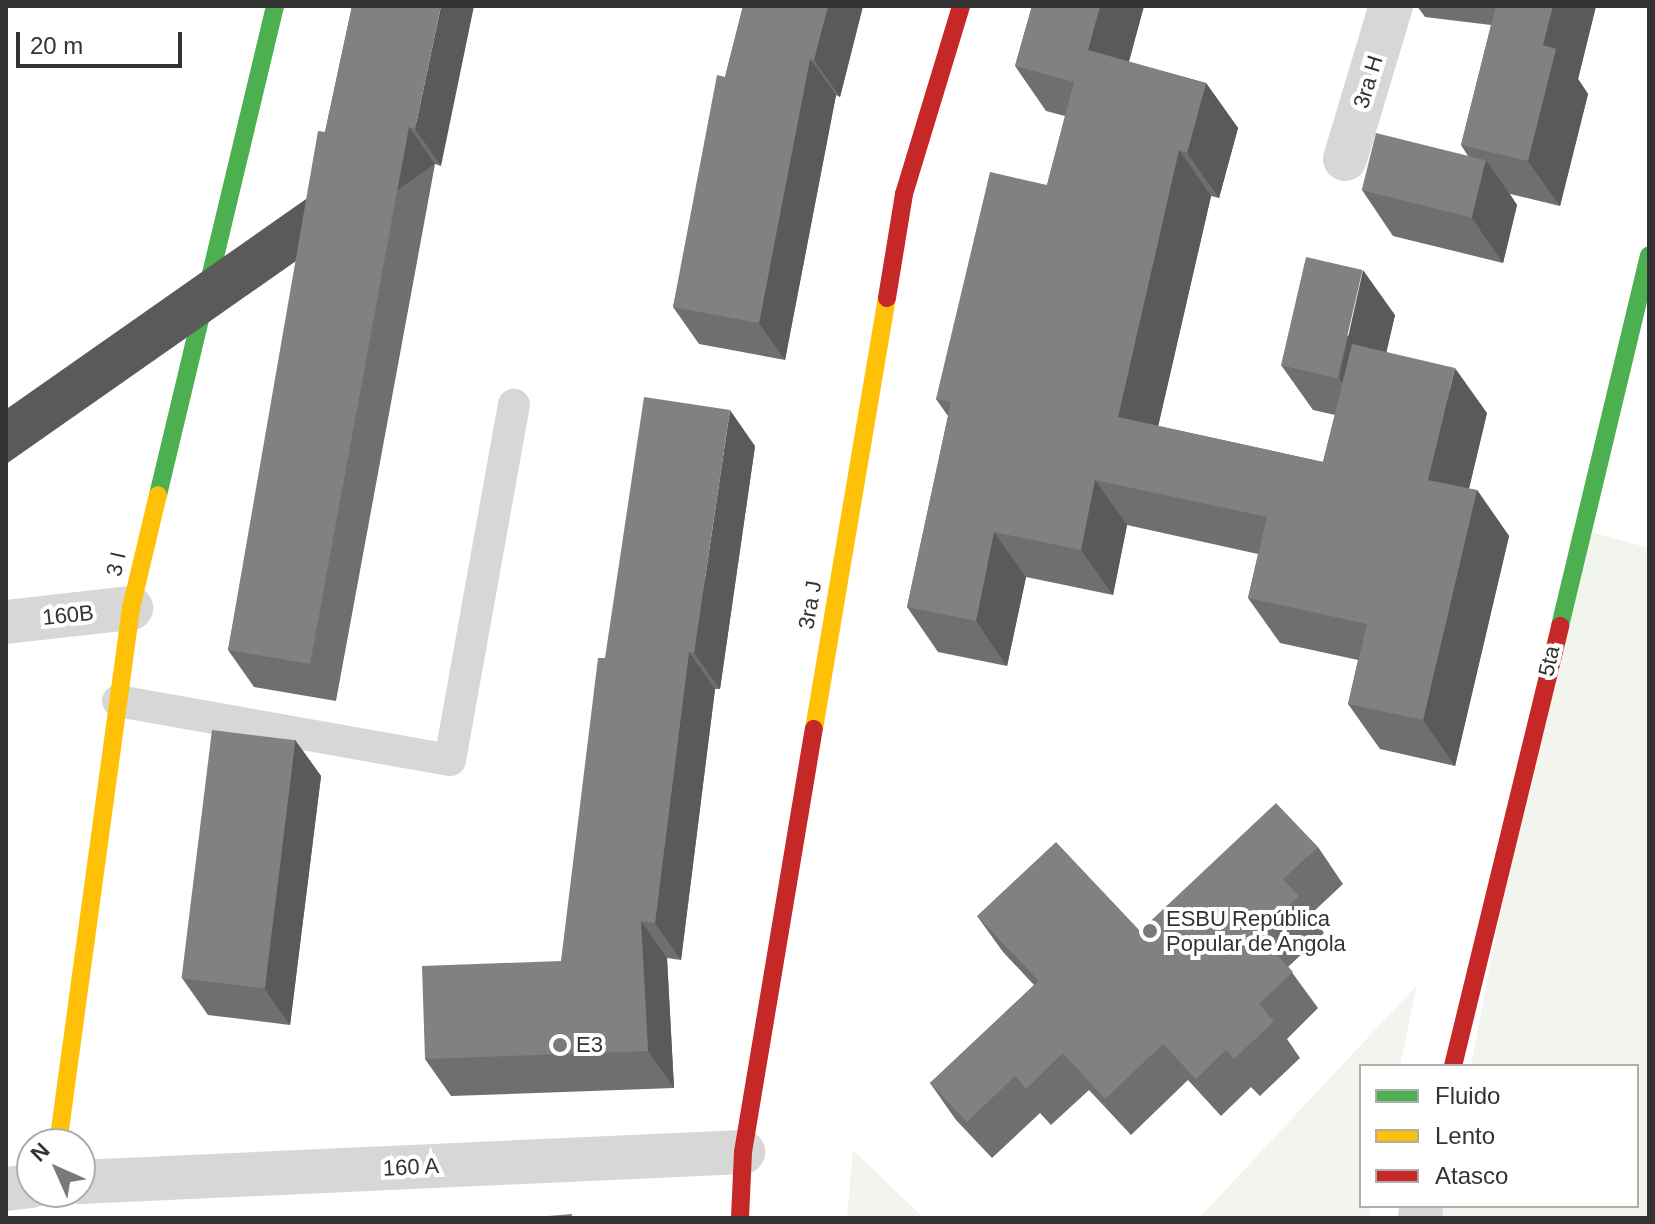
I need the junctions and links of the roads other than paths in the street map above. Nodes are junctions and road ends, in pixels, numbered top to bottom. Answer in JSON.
{"nodes":[{"id":1,"x":275,"y":6,"type":"edge"},
{"id":2,"x":961,"y":6,"type":"edge"},
{"id":3,"x":1391,"y":6,"type":"edge"},
{"id":4,"x":1345,"y":159,"type":"dead end"},
{"id":5,"x":1649,"y":256,"type":"edge"},
{"id":6,"x":514,"y":405,"type":"dead end"},
{"id":7,"x":131,"y":608,"type":"junction"},
{"id":8,"x":6,"y":622,"type":"edge"},
{"id":9,"x":118,"y":701,"type":"junction"},
{"id":10,"x":1453,"y":1064,"type":"edge"},
{"id":11,"x":60,"y":1128,"type":"edge"},
{"id":12,"x":743,"y":1152,"type":"junction"},
{"id":13,"x":96,"y":1181,"type":"edge"},
{"id":14,"x":740,"y":1218,"type":"edge"}],
"edges":[{"from":1,"to":7,"type":"street","name":"3 I"},
{"from":2,"to":12,"type":"street","name":"3ra J"},
{"from":3,"to":4,"type":"street","name":"3ra H"},
{"from":5,"to":10,"type":"street","name":"5ta"},
{"from":6,"to":9,"type":"lane"},
{"from":7,"to":8,"type":"street","name":"160B"},
{"from":7,"to":9,"type":"street","name":"3 I"},
{"from":9,"to":11,"type":"street","name":"3 I"},
{"from":12,"to":13,"type":"street","name":"160 A"},
{"from":12,"to":14,"type":"street","name":"3ra J"}]}
